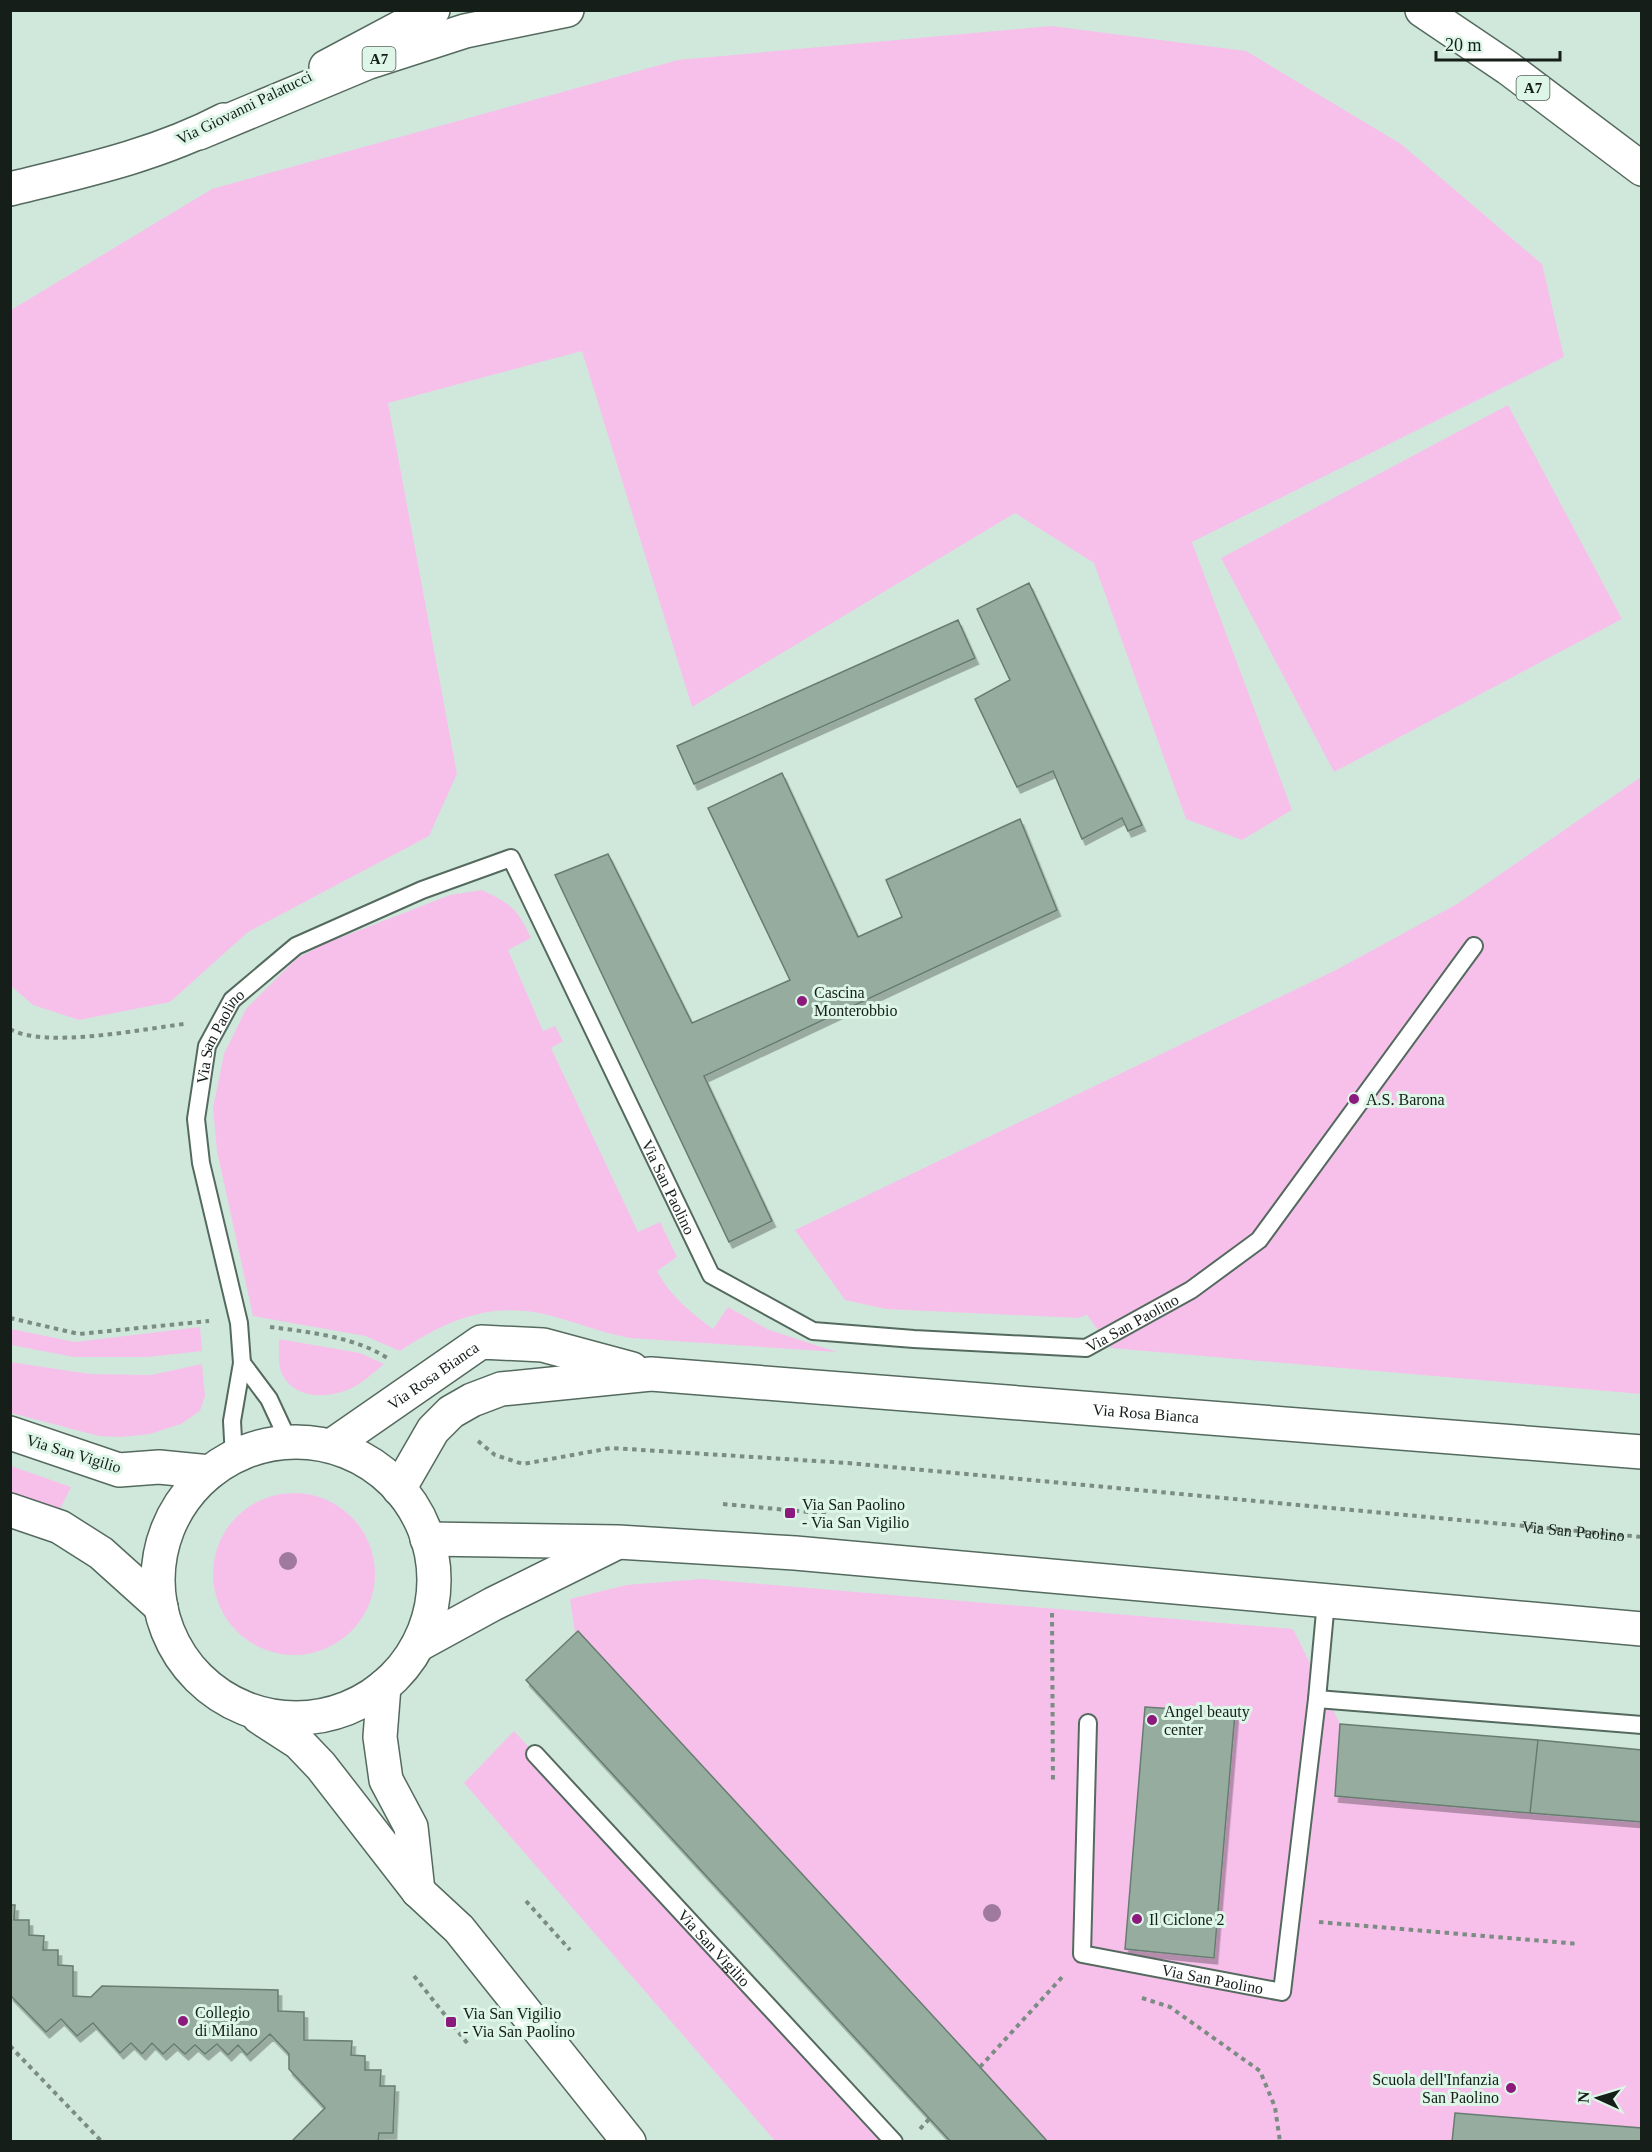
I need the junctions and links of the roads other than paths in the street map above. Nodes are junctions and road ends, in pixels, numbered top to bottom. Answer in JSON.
{"nodes":[{"id":1,"x":433,"y":10,"type":"edge"},
{"id":2,"x":567,"y":10,"type":"edge"},
{"id":3,"x":1422,"y":10,"type":"edge"},
{"id":4,"x":199,"y":133,"type":"junction"},
{"id":5,"x":1641,"y":169,"type":"edge"},
{"id":6,"x":10,"y":189,"type":"edge"},
{"id":7,"x":1474,"y":946,"type":"dead end"},
{"id":8,"x":242,"y":1363,"type":"junction"},
{"id":9,"x":651,"y":1374,"type":"junction"},
{"id":10,"x":10,"y":1433,"type":"edge"},
{"id":11,"x":289,"y":1442,"type":"junction"},
{"id":12,"x":331,"y":1446,"type":"junction"},
{"id":13,"x":1641,"y":1452,"type":"edge"},
{"id":14,"x":222,"y":1465,"type":"junction"},
{"id":15,"x":399,"y":1489,"type":"junction"},
{"id":16,"x":10,"y":1510,"type":"edge"},
{"id":17,"x":427,"y":1539,"type":"junction"},
{"id":18,"x":618,"y":1542,"type":"junction"},
{"id":19,"x":1326,"y":1601,"type":"junction"},
{"id":20,"x":161,"y":1607,"type":"junction"},
{"id":21,"x":1641,"y":1629,"type":"edge"},
{"id":22,"x":418,"y":1645,"type":"junction"},
{"id":23,"x":384,"y":1686,"type":"junction"},
{"id":24,"x":1317,"y":1699,"type":"junction"},
{"id":25,"x":247,"y":1710,"type":"junction"},
{"id":26,"x":1088,"y":1723,"type":"dead end"},
{"id":27,"x":1641,"y":1725,"type":"edge"},
{"id":28,"x":535,"y":1754,"type":"dead end"},
{"id":29,"x":418,"y":1891,"type":"junction"},
{"id":30,"x":629,"y":2142,"type":"edge"},
{"id":31,"x":894,"y":2142,"type":"edge"}],
"edges":[{"from":1,"to":4,"type":"main road","name":"Via Giovanni Palatucci"},
{"from":2,"to":4,"type":"main road","number":"A7"},
{"from":3,"to":5,"type":"main road","number":"A7"},
{"from":4,"to":6,"type":"main road","name":"Via Giovanni Palatucci"},
{"from":7,"to":8,"type":"lane","name":"Via San Paolino"},
{"from":8,"to":11,"type":"lane"},
{"from":8,"to":14,"type":"lane","name":"Via San Paolino"},
{"from":9,"to":12,"type":"main road","name":"Via Rosa Bianca"},
{"from":9,"to":13,"type":"main road","name":"Via Rosa Bianca"},
{"from":9,"to":15,"type":"main road","name":"Via Rosa Bianca"},
{"from":10,"to":14,"type":"main road","name":"Via San Vigilio"},
{"from":11,"to":12,"type":"main road","name":"Via San Vigilio"},
{"from":11,"to":14,"type":"main road","name":"Via San Vigilio"},
{"from":12,"to":15,"type":"main road","name":"Via San Vigilio"},
{"from":14,"to":20,"type":"main road","name":"Via San Vigilio"},
{"from":15,"to":17,"type":"main road","name":"Via San Vigilio"},
{"from":16,"to":20,"type":"main road"},
{"from":17,"to":18,"type":"main road"},
{"from":17,"to":22,"type":"main road","name":"Via San Vigilio"},
{"from":18,"to":19,"type":"main road"},
{"from":18,"to":22,"type":"main road"},
{"from":19,"to":21,"type":"main road"},
{"from":19,"to":24,"type":"lane","name":"Via San Paolino"},
{"from":20,"to":25,"type":"main road","name":"Via San Vigilio"},
{"from":22,"to":23,"type":"main road","name":"Via San Vigilio"},
{"from":23,"to":25,"type":"main road","name":"Via San Vigilio"},
{"from":23,"to":29,"type":"main road"},
{"from":24,"to":26,"type":"lane","name":"Via San Paolino"},
{"from":24,"to":27,"type":"lane"},
{"from":25,"to":29,"type":"main road","name":"Via San Vigilio"},
{"from":28,"to":31,"type":"lane","name":"Via San Vigilio"},
{"from":29,"to":30,"type":"main road","name":"Via San Vigilio"}]}
